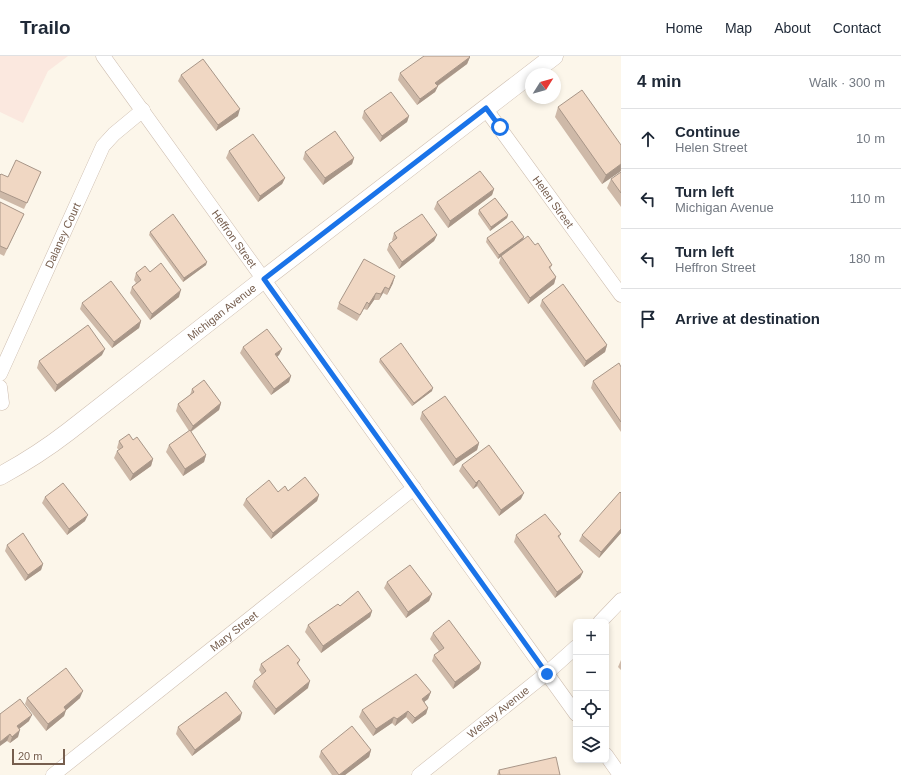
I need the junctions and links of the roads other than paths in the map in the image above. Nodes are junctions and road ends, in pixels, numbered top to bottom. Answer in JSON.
{"nodes":[{"id":1,"x":103,"y":56,"type":"edge"},
{"id":2,"x":554,"y":56,"type":"edge"},
{"id":3,"x":486,"y":108,"type":"junction"},
{"id":4,"x":142,"y":110,"type":"junction"},
{"id":5,"x":264,"y":279,"type":"junction"},
{"id":6,"x":621,"y":295,"type":"edge"},
{"id":7,"x":0,"y":374,"type":"edge"},
{"id":8,"x":0,"y":387,"type":"edge"},
{"id":9,"x":2,"y":403,"type":"dead end"},
{"id":10,"x":0,"y":476,"type":"edge"},
{"id":11,"x":414,"y":488,"type":"junction"},
{"id":12,"x":621,"y":600,"type":"edge"},
{"id":13,"x":603,"y":619,"type":"edge"},
{"id":14,"x":573,"y":650,"type":"edge"},
{"id":15,"x":547,"y":674,"type":"junction"},
{"id":16,"x":573,"y":710,"type":"edge"},
{"id":17,"x":609,"y":760,"type":"edge"},
{"id":18,"x":53,"y":775,"type":"edge"},
{"id":19,"x":419,"y":775,"type":"edge"},
{"id":20,"x":620,"y":775,"type":"edge"}],
"edges":[{"from":1,"to":4,"type":"street","name":"Heffron Street"},
{"from":2,"to":3,"type":"street","name":"Michigan Avenue"},
{"from":3,"to":5,"type":"street","name":"Michigan Avenue"},
{"from":3,"to":6,"type":"street","name":"Helen Street"},
{"from":4,"to":5,"type":"street","name":"Heffron Street"},
{"from":4,"to":7,"type":"street","name":"Dalaney Court"},
{"from":5,"to":10,"type":"street","name":"Michigan Avenue"},
{"from":5,"to":11,"type":"street","name":"Heffron Street"},
{"from":8,"to":9,"type":"street"},
{"from":11,"to":15,"type":"street","name":"Heffron Street"},
{"from":11,"to":18,"type":"street","name":"Mary Street"},
{"from":12,"to":13,"type":"street"},
{"from":14,"to":15,"type":"street","name":"Welsby Avenue"},
{"from":15,"to":16,"type":"street","name":"Heffron Street"},
{"from":15,"to":19,"type":"street","name":"Welsby Avenue"},
{"from":17,"to":20,"type":"street"}]}
